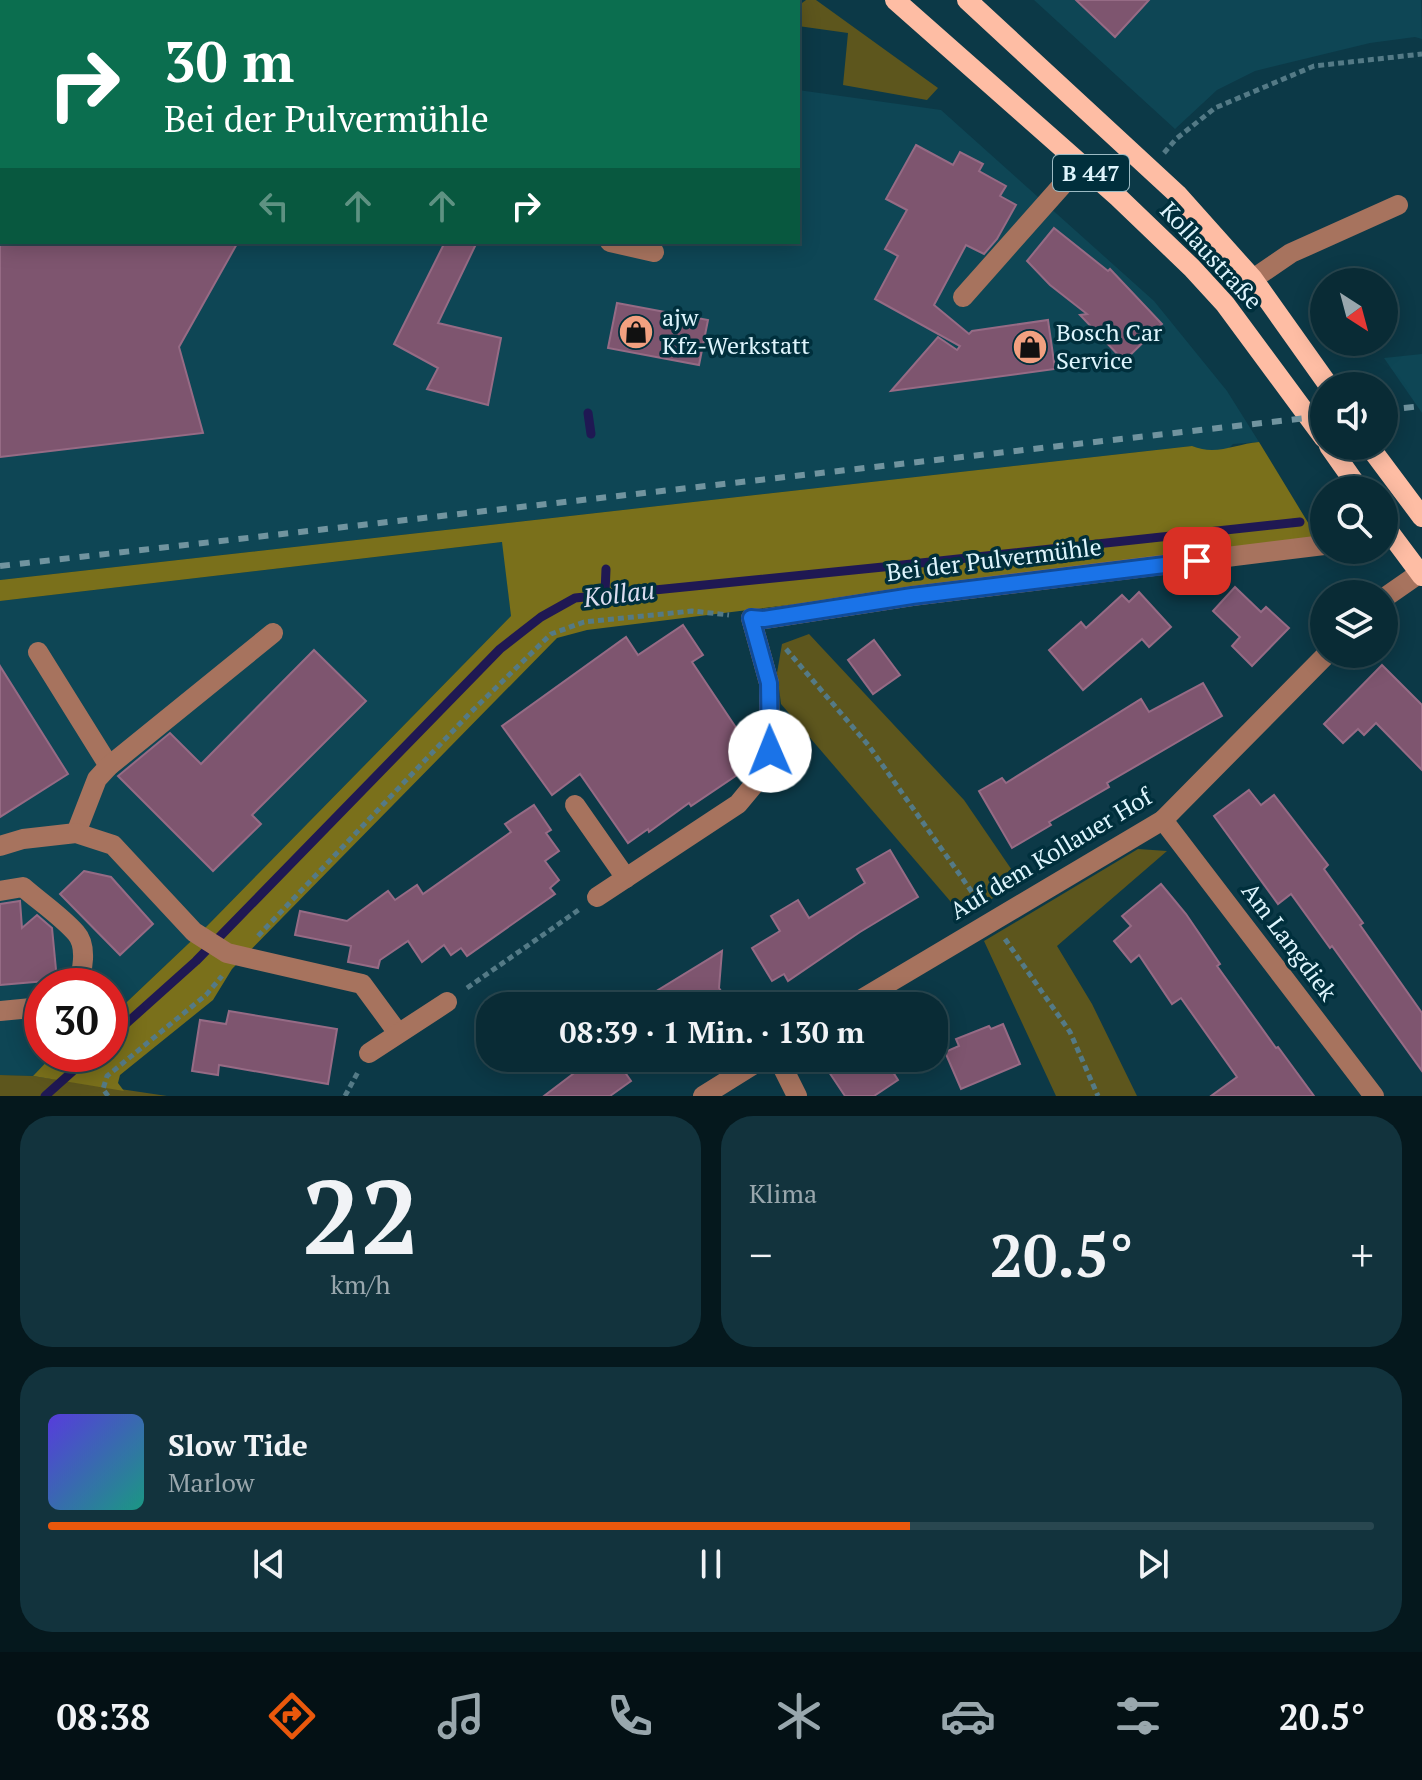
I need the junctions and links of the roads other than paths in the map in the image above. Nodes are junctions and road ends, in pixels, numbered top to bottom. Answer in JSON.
{"nodes":[{"id":1,"x":895,"y":0,"type":"edge"},
{"id":2,"x":967,"y":0,"type":"edge"},
{"id":3,"x":1081,"y":164,"type":"junction"},
{"id":4,"x":1398,"y":205,"type":"dead end"},
{"id":5,"x":619,"y":244,"type":"edge"},
{"id":6,"x":654,"y":252,"type":"dead end"},
{"id":7,"x":1253,"y":279,"type":"junction"},
{"id":8,"x":963,"y":297,"type":"dead end"},
{"id":9,"x":1319,"y":372,"type":"edge"},
{"id":10,"x":1310,"y":419,"type":"edge"},
{"id":11,"x":1379,"y":460,"type":"edge"},
{"id":12,"x":1422,"y":517,"type":"edge"},
{"id":13,"x":1398,"y":544,"type":"edge"},
{"id":14,"x":1310,"y":547,"type":"edge"},
{"id":15,"x":1421,"y":574,"type":"edge"},
{"id":16,"x":1398,"y":589,"type":"edge"},
{"id":17,"x":273,"y":633,"type":"dead end"},
{"id":18,"x":38,"y":652,"type":"dead end"},
{"id":19,"x":1313,"y":668,"type":"edge"},
{"id":20,"x":109,"y":766,"type":"junction"},
{"id":21,"x":575,"y":805,"type":"dead end"},
{"id":22,"x":1163,"y":820,"type":"junction"},
{"id":23,"x":76,"y":833,"type":"junction"},
{"id":24,"x":0,"y":846,"type":"edge"},
{"id":25,"x":626,"y":878,"type":"junction"},
{"id":26,"x":0,"y":891,"type":"edge"},
{"id":27,"x":597,"y":897,"type":"road end"},
{"id":28,"x":81,"y":968,"type":"edge"},
{"id":29,"x":873,"y":992,"type":"edge"},
{"id":30,"x":447,"y":1002,"type":"road end"},
{"id":31,"x":24,"y":1009,"type":"edge"},
{"id":32,"x":0,"y":1011,"type":"edge"},
{"id":33,"x":398,"y":1033,"type":"junction"},
{"id":34,"x":369,"y":1053,"type":"dead end"},
{"id":35,"x":742,"y":1072,"type":"edge"},
{"id":36,"x":785,"y":1072,"type":"edge"},
{"id":37,"x":703,"y":1096,"type":"edge"},
{"id":38,"x":797,"y":1096,"type":"edge"},
{"id":39,"x":1374,"y":1096,"type":"edge"}],
"edges":[{"from":1,"to":3,"type":"main road","name":"Kollaustraße","number":"B 447"},
{"from":2,"to":7,"type":"main road","name":"Kollaustraße","number":"B 447"},
{"from":3,"to":8,"type":"street"},
{"from":3,"to":10,"type":"main road","name":"Kollaustraße","number":"B 447"},
{"from":4,"to":7,"type":"street"},
{"from":5,"to":6,"type":"street"},
{"from":7,"to":9,"type":"main road","name":"Kollaustraße","number":"B 447"},
{"from":11,"to":12,"type":"main road"},
{"from":13,"to":15,"type":"main road"},
{"from":14,"to":25,"type":"street","name":"Bei der Pulvermühle"},
{"from":15,"to":16,"type":"street"},
{"from":17,"to":20,"type":"street"},
{"from":18,"to":20,"type":"street"},
{"from":19,"to":22,"type":"street","name":"Auf dem Kollauer Hof"},
{"from":20,"to":23,"type":"street"},
{"from":21,"to":25,"type":"street"},
{"from":22,"to":29,"type":"street","name":"Auf dem Kollauer Hof"},
{"from":22,"to":39,"type":"street","name":"Am Langdiek"},
{"from":23,"to":24,"type":"street"},
{"from":23,"to":33,"type":"street"},
{"from":25,"to":27,"type":"street"},
{"from":26,"to":28,"type":"street"},
{"from":30,"to":33,"type":"street"},
{"from":31,"to":32,"type":"street"},
{"from":33,"to":34,"type":"street"},
{"from":35,"to":37,"type":"street"},
{"from":36,"to":38,"type":"street"}]}
